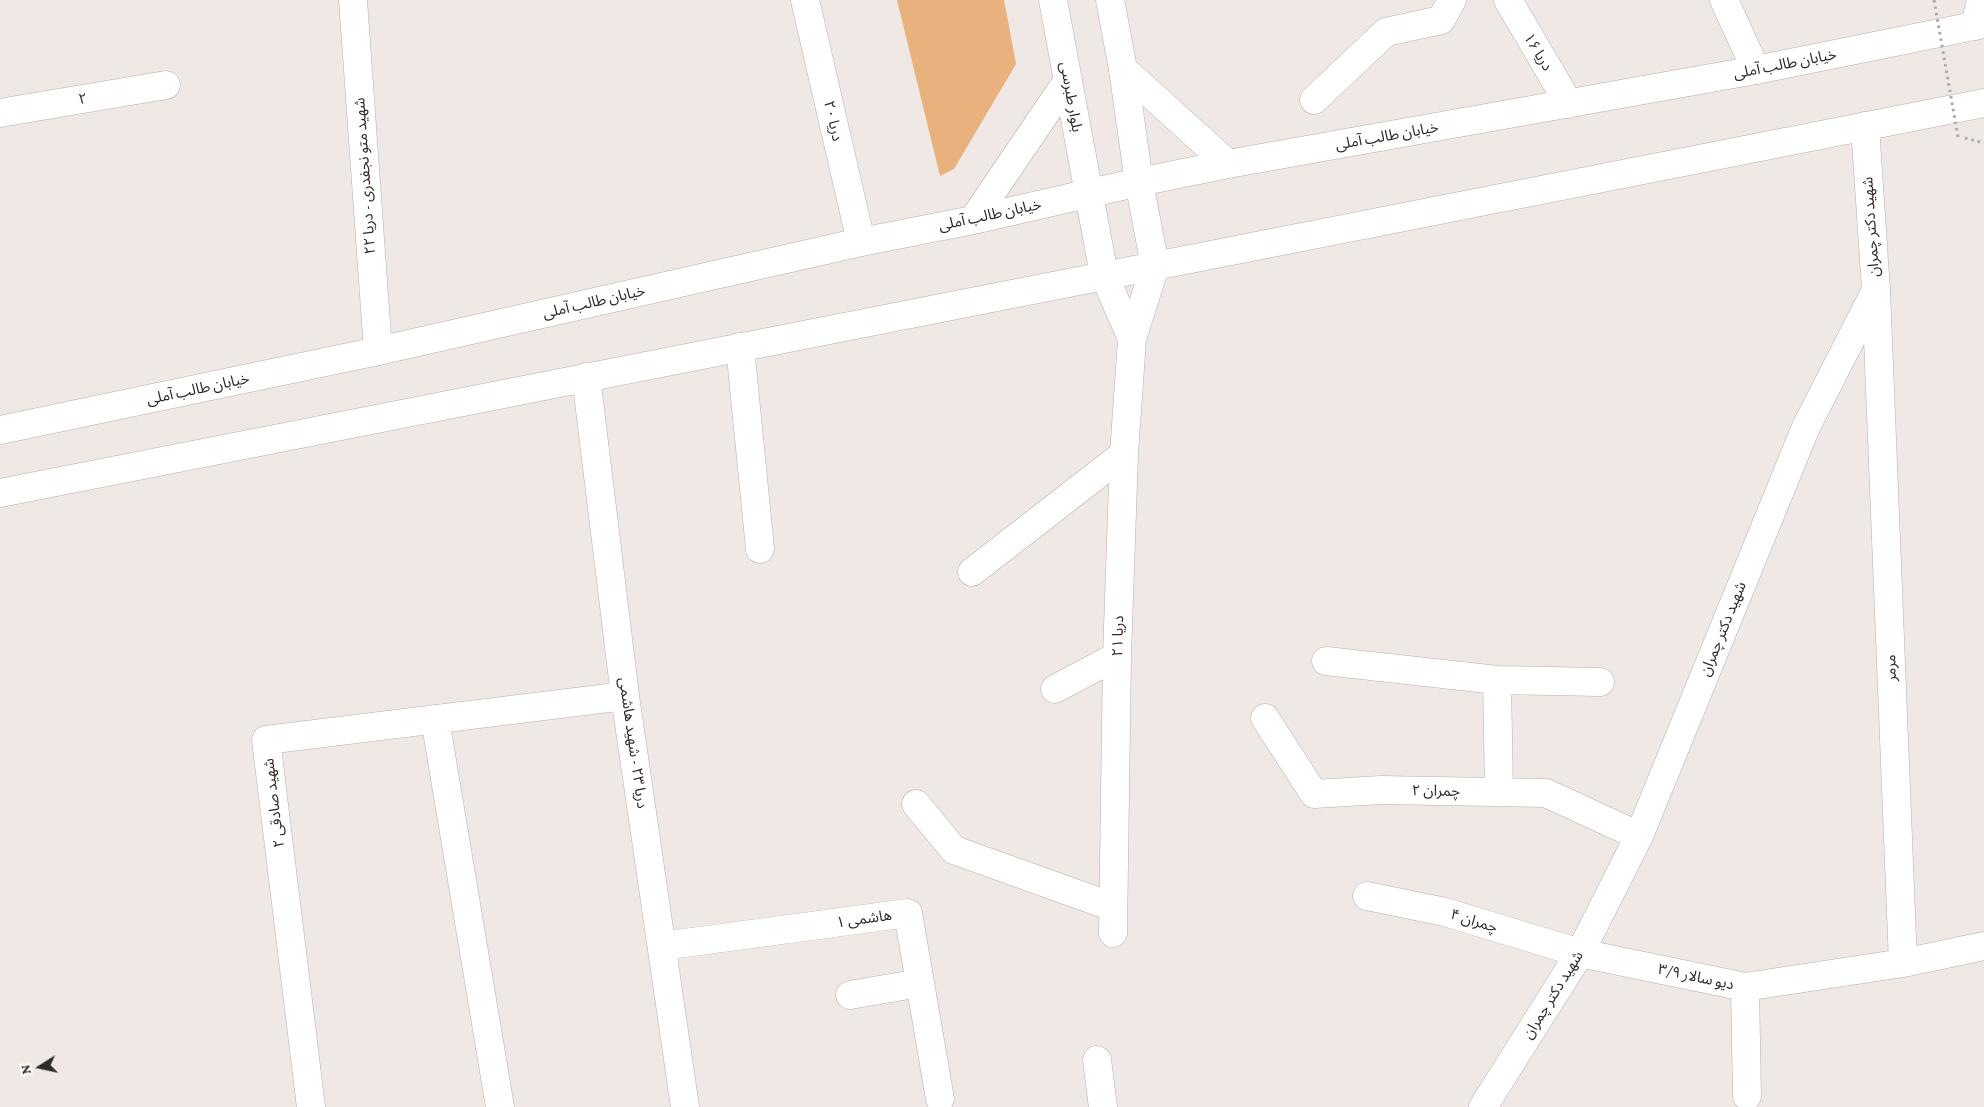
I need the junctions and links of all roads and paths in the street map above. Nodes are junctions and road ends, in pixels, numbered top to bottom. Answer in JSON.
{"nodes":[{"id":1,"x":353,"y":0,"type":"edge"},
{"id":2,"x":805,"y":0,"type":"edge"},
{"id":3,"x":1053,"y":0,"type":"edge"},
{"id":4,"x":1110,"y":0,"type":"edge"},
{"id":5,"x":1452,"y":0,"type":"edge"},
{"id":6,"x":1508,"y":0,"type":"edge"},
{"id":7,"x":1724,"y":0,"type":"edge"},
{"id":8,"x":1934,"y":0,"type":"edge"},
{"id":9,"x":1981,"y":0,"type":"edge"},
{"id":10,"x":1979,"y":25,"type":"edge"},
{"id":11,"x":1123,"y":69,"type":"junction"},
{"id":12,"x":1756,"y":70,"type":"junction"},
{"id":13,"x":1068,"y":80,"type":"junction"},
{"id":14,"x":166,"y":85,"type":"dead end"},
{"id":15,"x":1314,"y":100,"type":"dead end"},
{"id":16,"x":1984,"y":102,"type":"edge"},
{"id":17,"x":1569,"y":104,"type":"junction"},
{"id":18,"x":0,"y":113,"type":"edge"},
{"id":19,"x":1865,"y":126,"type":"junction"},
{"id":20,"x":1984,"y":143,"type":"edge"},
{"id":21,"x":1228,"y":164,"type":"junction"},
{"id":22,"x":1139,"y":182,"type":"junction"},
{"id":23,"x":1088,"y":194,"type":"junction"},
{"id":24,"x":973,"y":220,"type":"junction"},
{"id":25,"x":861,"y":242,"type":"junction"},
{"id":26,"x":1155,"y":266,"type":"junction"},
{"id":27,"x":1104,"y":275,"type":"junction"},
{"id":28,"x":1876,"y":290,"type":"junction"},
{"id":29,"x":1132,"y":338,"type":"junction"},
{"id":30,"x":740,"y":347,"type":"junction"},
{"id":31,"x":378,"y":351,"type":"junction"},
{"id":32,"x":586,"y":377,"type":"junction"},
{"id":33,"x":0,"y":430,"type":"edge"},
{"id":34,"x":1124,"y":454,"type":"junction"},
{"id":35,"x":0,"y":493,"type":"edge"},
{"id":36,"x":760,"y":549,"type":"dead end"},
{"id":37,"x":972,"y":572,"type":"dead end"},
{"id":38,"x":1117,"y":656,"type":"junction"},
{"id":39,"x":1326,"y":662,"type":"dead end"},
{"id":40,"x":1497,"y":680,"type":"junction"},
{"id":41,"x":1600,"y":682,"type":"dead end"},
{"id":42,"x":1055,"y":689,"type":"dead end"},
{"id":43,"x":626,"y":696,"type":"junction"},
{"id":44,"x":1265,"y":718,"type":"dead end"},
{"id":45,"x":434,"y":719,"type":"junction"},
{"id":46,"x":1499,"y":792,"type":"junction"},
{"id":47,"x":916,"y":804,"type":"dead end"},
{"id":48,"x":1639,"y":836,"type":"junction"},
{"id":49,"x":1367,"y":896,"type":"dead end"},
{"id":50,"x":662,"y":946,"type":"junction"},
{"id":51,"x":1984,"y":946,"type":"edge"},
{"id":52,"x":1580,"y":953,"type":"junction"},
{"id":53,"x":1903,"y":963,"type":"junction"},
{"id":54,"x":920,"y":983,"type":"junction"},
{"id":55,"x":1746,"y":986,"type":"junction"},
{"id":56,"x":850,"y":995,"type":"dead end"},
{"id":57,"x":1097,"y":1060,"type":"dead end"},
{"id":58,"x":1747,"y":1096,"type":"dead end"},
{"id":59,"x":940,"y":1099,"type":"dead end"},
{"id":60,"x":311,"y":1107,"type":"edge"},
{"id":61,"x":500,"y":1107,"type":"edge"},
{"id":62,"x":685,"y":1107,"type":"edge"},
{"id":63,"x":1103,"y":1107,"type":"edge"},
{"id":64,"x":1483,"y":1107,"type":"edge"}],
"edges":[{"from":1,"to":31,"type":"street","name":"شهید متو نجفدری - دریا ۲۲"},
{"from":2,"to":25,"type":"street","name":"دریا ۲۰"},
{"from":3,"to":13,"type":"street","name":"بلوار طبرسی"},
{"from":4,"to":11,"type":"street"},
{"from":5,"to":15,"type":"street"},
{"from":6,"to":17,"type":"street","name":"دریا ۱۶"},
{"from":7,"to":12,"type":"street"},
{"from":8,"to":20,"type":"path","bridge":true},
{"from":9,"to":10,"type":"street"},
{"from":10,"to":12,"type":"street","name":"خیابان طالب آملی"},
{"from":11,"to":21,"type":"street"},
{"from":11,"to":22,"type":"street"},
{"from":12,"to":17,"type":"street","name":"خیابان طالب آملی"},
{"from":13,"to":23,"type":"street","name":"بلوار طبرسی"},
{"from":13,"to":24,"type":"street"},
{"from":14,"to":18,"type":"street","name":"۲"},
{"from":16,"to":19,"type":"street"},
{"from":17,"to":21,"type":"street","name":"خیابان طالب آملی"},
{"from":19,"to":26,"type":"street"},
{"from":19,"to":28,"type":"street","name":"شهید دکتر چمران"},
{"from":21,"to":22,"type":"street","name":"خیابان طالب آملی"},
{"from":22,"to":23,"type":"street","name":"خیابان طالب آملی"},
{"from":22,"to":26,"type":"street"},
{"from":23,"to":24,"type":"street","name":"خیابان طالب آملی"},
{"from":23,"to":27,"type":"street","name":"بلوار طبرسی"},
{"from":24,"to":25,"type":"street","name":"خیابان طالب آملی"},
{"from":25,"to":31,"type":"street","name":"خیابان طالب آملی"},
{"from":26,"to":27,"type":"street"},
{"from":26,"to":29,"type":"street","name":"دریا ۲۱"},
{"from":27,"to":29,"type":"street","name":"دریا ۲۱"},
{"from":27,"to":30,"type":"street"},
{"from":28,"to":48,"type":"street","name":"شهید دکتر چمران"},
{"from":28,"to":53,"type":"street","name":"مرمر"},
{"from":29,"to":34,"type":"street","name":"دریا ۲۱"},
{"from":30,"to":32,"type":"street"},
{"from":30,"to":36,"type":"street"},
{"from":31,"to":33,"type":"street","name":"خیابان طالب آملی"},
{"from":32,"to":35,"type":"street"},
{"from":32,"to":43,"type":"street","name":"دریا ۲۳ - شهید هاشمی"},
{"from":34,"to":37,"type":"street"},
{"from":34,"to":38,"type":"street","name":"دریا ۲۱"},
{"from":38,"to":42,"type":"street"},
{"from":38,"to":47,"type":"street","name":"دریا ۲۱"},
{"from":39,"to":40,"type":"street"},
{"from":40,"to":41,"type":"street"},
{"from":40,"to":46,"type":"street"},
{"from":43,"to":45,"type":"street","name":"شهید صادقی ۲"},
{"from":43,"to":50,"type":"street","name":"دریا ۲۳ - شهید هاشمی"},
{"from":44,"to":46,"type":"street","name":"چمران ۲"},
{"from":45,"to":60,"type":"street","name":"شهید صادقی ۲"},
{"from":45,"to":61,"type":"street"},
{"from":46,"to":48,"type":"street","name":"چمران ۲"},
{"from":48,"to":52,"type":"street","name":"شهید دکتر چمران"},
{"from":49,"to":52,"type":"street","name":"چمران ۴"},
{"from":50,"to":54,"type":"street","name":"هاشمی ۱"},
{"from":50,"to":62,"type":"street","name":"دریا ۲۳ - شهید هاشمی"},
{"from":51,"to":53,"type":"street"},
{"from":52,"to":55,"type":"street","name":"دیو سالار ۳/۹"},
{"from":52,"to":64,"type":"street","name":"شهید دکتر چمران"},
{"from":53,"to":55,"type":"street","name":"دیو سالار ۳/۹"},
{"from":54,"to":56,"type":"street"},
{"from":54,"to":59,"type":"street","name":"هاشمی ۱"},
{"from":55,"to":58,"type":"street"},
{"from":57,"to":63,"type":"street"}]}
